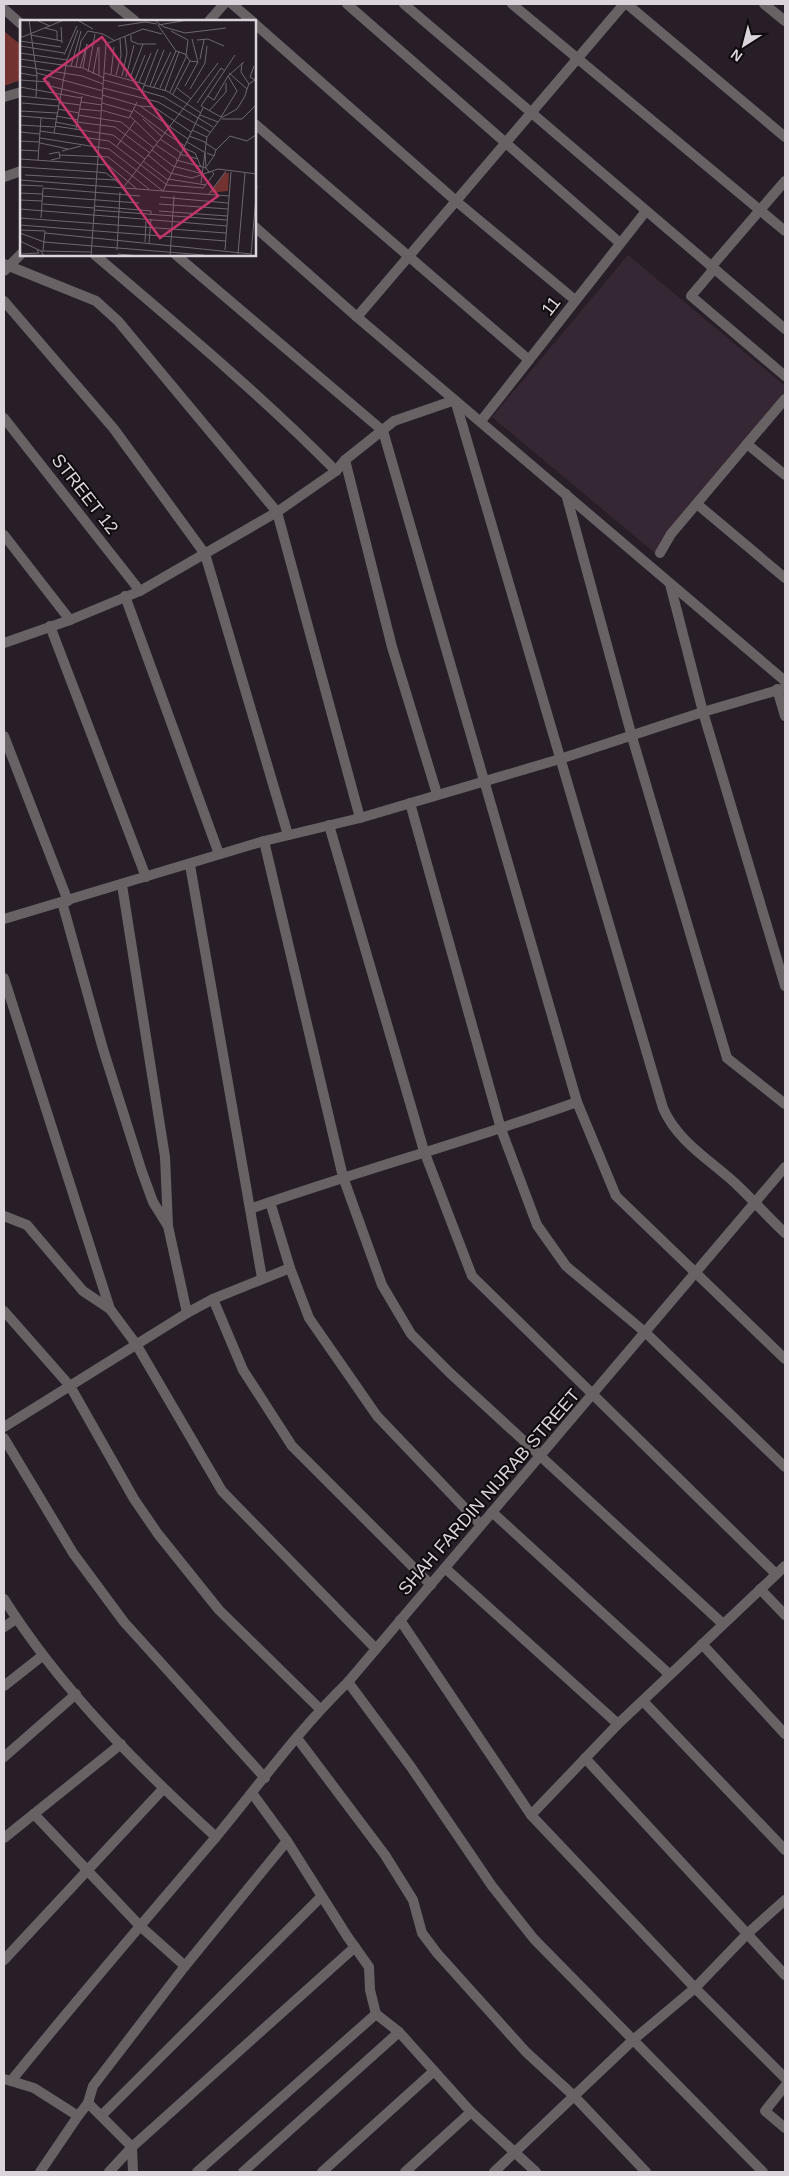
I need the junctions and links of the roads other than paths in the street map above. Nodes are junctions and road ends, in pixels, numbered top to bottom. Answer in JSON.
{"nodes":[{"id":1,"x":114,"y":4,"type":"edge"},
{"id":2,"x":224,"y":4,"type":"edge"},
{"id":3,"x":232,"y":4,"type":"edge"},
{"id":4,"x":347,"y":4,"type":"edge"},
{"id":5,"x":404,"y":4,"type":"edge"},
{"id":6,"x":512,"y":4,"type":"edge"},
{"id":7,"x":626,"y":4,"type":"edge"},
{"id":8,"x":764,"y":4,"type":"edge"},
{"id":9,"x":4,"y":9,"type":"edge"},
{"id":10,"x":134,"y":20,"type":"edge"},
{"id":11,"x":210,"y":20,"type":"edge"},
{"id":12,"x":252,"y":20,"type":"edge"},
{"id":13,"x":785,"y":21,"type":"edge"},
{"id":14,"x":20,"y":23,"type":"edge"},
{"id":15,"x":256,"y":24,"type":"edge"},
{"id":16,"x":577,"y":59,"type":"junction"},
{"id":17,"x":20,"y":92,"type":"edge"},
{"id":18,"x":4,"y":97,"type":"edge"},
{"id":19,"x":530,"y":113,"type":"junction"},
{"id":20,"x":256,"y":125,"type":"edge"},
{"id":21,"x":785,"y":137,"type":"edge"},
{"id":22,"x":505,"y":144,"type":"junction"},
{"id":23,"x":20,"y":171,"type":"edge"},
{"id":24,"x":4,"y":177,"type":"edge"},
{"id":25,"x":785,"y":181,"type":"edge"},
{"id":26,"x":456,"y":200,"type":"junction"},
{"id":27,"x":760,"y":210,"type":"junction"},
{"id":28,"x":646,"y":211,"type":"junction"},
{"id":29,"x":256,"y":228,"type":"edge"},
{"id":30,"x":785,"y":232,"type":"edge"},
{"id":31,"x":620,"y":243,"type":"junction"},
{"id":32,"x":20,"y":255,"type":"edge"},
{"id":33,"x":96,"y":256,"type":"edge"},
{"id":34,"x":177,"y":256,"type":"edge"},
{"id":35,"x":408,"y":256,"type":"junction"},
{"id":36,"x":6,"y":267,"type":"edge"},
{"id":37,"x":713,"y":268,"type":"junction"},
{"id":38,"x":576,"y":300,"type":"junction"},
{"id":39,"x":4,"y":301,"type":"edge"},
{"id":40,"x":357,"y":317,"type":"junction"},
{"id":41,"x":785,"y":329,"type":"edge"},
{"id":42,"x":529,"y":360,"type":"junction"},
{"id":43,"x":785,"y":376,"type":"edge"},
{"id":44,"x":785,"y":399,"type":"edge"},
{"id":45,"x":455,"y":400,"type":"junction"},
{"id":46,"x":4,"y":418,"type":"edge"},
{"id":47,"x":481,"y":421,"type":"junction"},
{"id":48,"x":383,"y":431,"type":"junction"},
{"id":49,"x":747,"y":444,"type":"junction"},
{"id":50,"x":345,"y":460,"type":"junction"},
{"id":51,"x":336,"y":471,"type":"junction"},
{"id":52,"x":785,"y":475,"type":"edge"},
{"id":53,"x":566,"y":494,"type":"junction"},
{"id":54,"x":697,"y":504,"type":"junction"},
{"id":55,"x":277,"y":512,"type":"junction"},
{"id":56,"x":4,"y":535,"type":"edge"},
{"id":57,"x":660,"y":553,"type":"dead end"},
{"id":58,"x":205,"y":554,"type":"junction"},
{"id":59,"x":785,"y":578,"type":"edge"},
{"id":60,"x":670,"y":584,"type":"junction"},
{"id":61,"x":140,"y":591,"type":"junction"},
{"id":62,"x":125,"y":596,"type":"junction"},
{"id":63,"x":70,"y":620,"type":"junction"},
{"id":64,"x":50,"y":626,"type":"junction"},
{"id":65,"x":4,"y":643,"type":"edge"},
{"id":66,"x":785,"y":681,"type":"edge"},
{"id":67,"x":781,"y":688,"type":"edge"},
{"id":68,"x":703,"y":712,"type":"junction"},
{"id":69,"x":785,"y":716,"type":"edge"},
{"id":70,"x":4,"y":736,"type":"edge"},
{"id":71,"x":632,"y":737,"type":"junction"},
{"id":72,"x":560,"y":759,"type":"junction"},
{"id":73,"x":484,"y":782,"type":"junction"},
{"id":74,"x":437,"y":794,"type":"junction"},
{"id":75,"x":410,"y":803,"type":"junction"},
{"id":76,"x":360,"y":818,"type":"junction"},
{"id":77,"x":329,"y":825,"type":"junction"},
{"id":78,"x":288,"y":835,"type":"junction"},
{"id":79,"x":264,"y":841,"type":"junction"},
{"id":80,"x":219,"y":854,"type":"junction"},
{"id":81,"x":190,"y":865,"type":"junction"},
{"id":82,"x":146,"y":877,"type":"junction"},
{"id":83,"x":122,"y":885,"type":"junction"},
{"id":84,"x":65,"y":902,"type":"junction"},
{"id":85,"x":4,"y":919,"type":"edge"},
{"id":86,"x":4,"y":978,"type":"edge"},
{"id":87,"x":785,"y":986,"type":"edge"},
{"id":88,"x":576,"y":1102,"type":"junction"},
{"id":89,"x":785,"y":1104,"type":"edge"},
{"id":90,"x":501,"y":1130,"type":"junction"},
{"id":91,"x":424,"y":1151,"type":"junction"},
{"id":92,"x":785,"y":1167,"type":"edge"},
{"id":93,"x":343,"y":1176,"type":"junction"},
{"id":94,"x":270,"y":1202,"type":"junction"},
{"id":95,"x":754,"y":1204,"type":"junction"},
{"id":96,"x":250,"y":1209,"type":"junction"},
{"id":97,"x":4,"y":1216,"type":"edge"},
{"id":98,"x":168,"y":1226,"type":"junction"},
{"id":99,"x":785,"y":1233,"type":"edge"},
{"id":100,"x":290,"y":1268,"type":"junction"},
{"id":101,"x":696,"y":1272,"type":"junction"},
{"id":102,"x":262,"y":1278,"type":"junction"},
{"id":103,"x":213,"y":1300,"type":"junction"},
{"id":104,"x":110,"y":1309,"type":"junction"},
{"id":105,"x":4,"y":1311,"type":"edge"},
{"id":106,"x":187,"y":1313,"type":"junction"},
{"id":107,"x":646,"y":1333,"type":"junction"},
{"id":108,"x":136,"y":1344,"type":"junction"},
{"id":109,"x":785,"y":1359,"type":"edge"},
{"id":110,"x":70,"y":1386,"type":"junction"},
{"id":111,"x":593,"y":1396,"type":"junction"},
{"id":112,"x":4,"y":1427,"type":"edge"},
{"id":113,"x":4,"y":1438,"type":"edge"},
{"id":114,"x":539,"y":1456,"type":"junction"},
{"id":115,"x":785,"y":1467,"type":"edge"},
{"id":116,"x":492,"y":1512,"type":"junction"},
{"id":117,"x":480,"y":1524,"type":"junction"},
{"id":118,"x":785,"y":1566,"type":"edge"},
{"id":119,"x":445,"y":1568,"type":"junction"},
{"id":120,"x":776,"y":1574,"type":"junction"},
{"id":121,"x":431,"y":1585,"type":"junction"},
{"id":122,"x":760,"y":1589,"type":"junction"},
{"id":123,"x":4,"y":1598,"type":"edge"},
{"id":124,"x":785,"y":1615,"type":"edge"},
{"id":125,"x":16,"y":1619,"type":"junction"},
{"id":126,"x":400,"y":1620,"type":"junction"},
{"id":127,"x":723,"y":1624,"type":"junction"},
{"id":128,"x":4,"y":1627,"type":"edge"},
{"id":129,"x":702,"y":1644,"type":"junction"},
{"id":130,"x":376,"y":1649,"type":"junction"},
{"id":131,"x":42,"y":1656,"type":"junction"},
{"id":132,"x":669,"y":1674,"type":"junction"},
{"id":133,"x":348,"y":1682,"type":"junction"},
{"id":134,"x":4,"y":1686,"type":"edge"},
{"id":135,"x":76,"y":1694,"type":"junction"},
{"id":136,"x":642,"y":1701,"type":"junction"},
{"id":137,"x":320,"y":1708,"type":"junction"},
{"id":138,"x":618,"y":1724,"type":"junction"},
{"id":139,"x":785,"y":1734,"type":"edge"},
{"id":140,"x":297,"y":1738,"type":"junction"},
{"id":141,"x":121,"y":1744,"type":"junction"},
{"id":142,"x":4,"y":1758,"type":"edge"},
{"id":143,"x":585,"y":1758,"type":"junction"},
{"id":144,"x":265,"y":1778,"type":"junction"},
{"id":145,"x":163,"y":1788,"type":"junction"},
{"id":146,"x":252,"y":1793,"type":"junction"},
{"id":147,"x":34,"y":1814,"type":"junction"},
{"id":148,"x":531,"y":1815,"type":"junction"},
{"id":149,"x":216,"y":1837,"type":"junction"},
{"id":150,"x":4,"y":1838,"type":"edge"},
{"id":151,"x":287,"y":1841,"type":"junction"},
{"id":152,"x":785,"y":1850,"type":"edge"},
{"id":153,"x":86,"y":1869,"type":"junction"},
{"id":154,"x":321,"y":1897,"type":"junction"},
{"id":155,"x":785,"y":1900,"type":"edge"},
{"id":156,"x":139,"y":1925,"type":"junction"},
{"id":157,"x":747,"y":1934,"type":"junction"},
{"id":158,"x":355,"y":1947,"type":"junction"},
{"id":159,"x":4,"y":1960,"type":"edge"},
{"id":160,"x":185,"y":1966,"type":"junction"},
{"id":161,"x":785,"y":1975,"type":"edge"},
{"id":162,"x":695,"y":1988,"type":"junction"},
{"id":163,"x":376,"y":2014,"type":"junction"},
{"id":164,"x":399,"y":2032,"type":"junction"},
{"id":165,"x":633,"y":2040,"type":"junction"},
{"id":166,"x":434,"y":2071,"type":"junction"},
{"id":167,"x":785,"y":2078,"type":"edge"},
{"id":168,"x":8,"y":2080,"type":"edge"},
{"id":169,"x":785,"y":2086,"type":"edge"},
{"id":170,"x":574,"y":2096,"type":"junction"},
{"id":171,"x":88,"y":2103,"type":"junction"},
{"id":172,"x":471,"y":2112,"type":"junction"},
{"id":173,"x":102,"y":2115,"type":"junction"},
{"id":174,"x":78,"y":2116,"type":"junction"},
{"id":175,"x":785,"y":2128,"type":"edge"},
{"id":176,"x":132,"y":2147,"type":"junction"},
{"id":177,"x":515,"y":2151,"type":"junction"},
{"id":178,"x":40,"y":2172,"type":"edge"},
{"id":179,"x":109,"y":2172,"type":"edge"},
{"id":180,"x":133,"y":2172,"type":"edge"},
{"id":181,"x":198,"y":2172,"type":"edge"},
{"id":182,"x":243,"y":2172,"type":"edge"},
{"id":183,"x":322,"y":2172,"type":"edge"},
{"id":184,"x":405,"y":2172,"type":"edge"},
{"id":185,"x":494,"y":2172,"type":"edge"},
{"id":186,"x":536,"y":2172,"type":"edge"},
{"id":187,"x":646,"y":2172,"type":"edge"},
{"id":188,"x":763,"y":2172,"type":"edge"}],
"edges":[{"from":1,"to":10,"type":"street"},
{"from":2,"to":11,"type":"street"},
{"from":3,"to":12,"type":"street"},
{"from":4,"to":22,"type":"street"},
{"from":5,"to":19,"type":"street"},
{"from":6,"to":16,"type":"street"},
{"from":7,"to":16,"type":"street"},
{"from":7,"to":21,"type":"street"},
{"from":8,"to":13,"type":"street"},
{"from":9,"to":14,"type":"street"},
{"from":15,"to":26,"type":"street"},
{"from":16,"to":19,"type":"street"},
{"from":16,"to":27,"type":"street"},
{"from":17,"to":18,"type":"street"},
{"from":19,"to":22,"type":"street"},
{"from":19,"to":28,"type":"street"},
{"from":20,"to":35,"type":"street"},
{"from":22,"to":26,"type":"street"},
{"from":22,"to":31,"type":"street"},
{"from":23,"to":24,"type":"street"},
{"from":25,"to":27,"type":"street"},
{"from":26,"to":35,"type":"street"},
{"from":26,"to":38,"type":"street"},
{"from":27,"to":30,"type":"street"},
{"from":27,"to":37,"type":"street"},
{"from":28,"to":31,"type":"street","name":"11"},
{"from":28,"to":37,"type":"street"},
{"from":29,"to":40,"type":"street"},
{"from":31,"to":38,"type":"street","name":"11"},
{"from":32,"to":36,"type":"street"},
{"from":33,"to":51,"type":"street"},
{"from":34,"to":48,"type":"street"},
{"from":35,"to":40,"type":"street"},
{"from":35,"to":42,"type":"street"},
{"from":36,"to":55,"type":"street"},
{"from":37,"to":41,"type":"street"},
{"from":37,"to":43,"type":"street"},
{"from":38,"to":42,"type":"street","name":"11"},
{"from":39,"to":58,"type":"street"},
{"from":40,"to":45,"type":"street"},
{"from":42,"to":47,"type":"street","name":"11"},
{"from":44,"to":49,"type":"street"},
{"from":45,"to":47,"type":"street"},
{"from":45,"to":48,"type":"street"},
{"from":45,"to":72,"type":"street"},
{"from":46,"to":61,"type":"street","name":"STREET 12"},
{"from":47,"to":53,"type":"street"},
{"from":48,"to":50,"type":"street"},
{"from":48,"to":73,"type":"street"},
{"from":49,"to":52,"type":"street"},
{"from":49,"to":54,"type":"street"},
{"from":50,"to":51,"type":"street"},
{"from":50,"to":74,"type":"street"},
{"from":51,"to":55,"type":"street"},
{"from":53,"to":60,"type":"street"},
{"from":53,"to":71,"type":"street"},
{"from":54,"to":57,"type":"street"},
{"from":54,"to":59,"type":"street"},
{"from":55,"to":58,"type":"street"},
{"from":55,"to":76,"type":"street"},
{"from":56,"to":63,"type":"street"},
{"from":58,"to":61,"type":"street"},
{"from":58,"to":78,"type":"street"},
{"from":60,"to":66,"type":"street"},
{"from":60,"to":68,"type":"street"},
{"from":61,"to":62,"type":"street"},
{"from":62,"to":63,"type":"street"},
{"from":62,"to":80,"type":"street"},
{"from":63,"to":64,"type":"street"},
{"from":64,"to":65,"type":"street"},
{"from":64,"to":82,"type":"street"},
{"from":67,"to":68,"type":"street"},
{"from":67,"to":69,"type":"street"},
{"from":68,"to":71,"type":"street"},
{"from":68,"to":87,"type":"street"},
{"from":70,"to":84,"type":"street"},
{"from":71,"to":72,"type":"street"},
{"from":71,"to":89,"type":"street"},
{"from":72,"to":73,"type":"street"},
{"from":72,"to":95,"type":"street"},
{"from":73,"to":74,"type":"street"},
{"from":73,"to":88,"type":"street"},
{"from":74,"to":75,"type":"street"},
{"from":75,"to":76,"type":"street"},
{"from":75,"to":90,"type":"street"},
{"from":76,"to":77,"type":"street"},
{"from":77,"to":78,"type":"street"},
{"from":77,"to":91,"type":"street"},
{"from":78,"to":79,"type":"street"},
{"from":79,"to":80,"type":"street"},
{"from":79,"to":93,"type":"street"},
{"from":80,"to":81,"type":"street"},
{"from":81,"to":82,"type":"street"},
{"from":81,"to":96,"type":"street"},
{"from":82,"to":83,"type":"street"},
{"from":83,"to":84,"type":"street"},
{"from":83,"to":98,"type":"street"},
{"from":84,"to":85,"type":"street"},
{"from":84,"to":98,"type":"street"},
{"from":86,"to":104,"type":"street"},
{"from":88,"to":90,"type":"street"},
{"from":88,"to":101,"type":"street"},
{"from":90,"to":91,"type":"street"},
{"from":90,"to":107,"type":"street"},
{"from":91,"to":93,"type":"street"},
{"from":91,"to":111,"type":"street"},
{"from":92,"to":95,"type":"street","name":"SHAH FARDIN NIJRAB STREET"},
{"from":93,"to":94,"type":"street"},
{"from":93,"to":114,"type":"street"},
{"from":94,"to":96,"type":"street"},
{"from":94,"to":100,"type":"street"},
{"from":95,"to":99,"type":"street"},
{"from":95,"to":101,"type":"street","name":"SHAH FARDIN NIJRAB STREET"},
{"from":96,"to":102,"type":"street"},
{"from":97,"to":104,"type":"street"},
{"from":98,"to":106,"type":"street"},
{"from":100,"to":102,"type":"street"},
{"from":100,"to":117,"type":"street"},
{"from":101,"to":107,"type":"street","name":"SHAH FARDIN NIJRAB STREET"},
{"from":101,"to":109,"type":"street"},
{"from":102,"to":103,"type":"street"},
{"from":103,"to":106,"type":"street"},
{"from":103,"to":121,"type":"street"},
{"from":104,"to":108,"type":"street"},
{"from":105,"to":110,"type":"street"},
{"from":106,"to":108,"type":"street"},
{"from":107,"to":111,"type":"street","name":"SHAH FARDIN NIJRAB STREET"},
{"from":107,"to":115,"type":"street"},
{"from":108,"to":110,"type":"street"},
{"from":108,"to":130,"type":"street"},
{"from":110,"to":112,"type":"street"},
{"from":110,"to":137,"type":"street"},
{"from":111,"to":114,"type":"street","name":"SHAH FARDIN NIJRAB STREET"},
{"from":111,"to":120,"type":"street"},
{"from":113,"to":144,"type":"street"},
{"from":114,"to":116,"type":"street","name":"SHAH FARDIN NIJRAB STREET"},
{"from":114,"to":127,"type":"street"},
{"from":116,"to":117,"type":"street","name":"SHAH FARDIN NIJRAB STREET"},
{"from":116,"to":132,"type":"street"},
{"from":117,"to":119,"type":"street","name":"SHAH FARDIN NIJRAB STREET"},
{"from":118,"to":120,"type":"street"},
{"from":119,"to":121,"type":"street","name":"SHAH FARDIN NIJRAB STREET"},
{"from":119,"to":138,"type":"street"},
{"from":120,"to":122,"type":"street"},
{"from":121,"to":126,"type":"street","name":"SHAH FARDIN NIJRAB STREET"},
{"from":122,"to":124,"type":"street"},
{"from":122,"to":127,"type":"street"},
{"from":123,"to":125,"type":"street"},
{"from":125,"to":128,"type":"street"},
{"from":125,"to":131,"type":"street"},
{"from":126,"to":130,"type":"street","name":"SHAH FARDIN NIJRAB STREET"},
{"from":126,"to":148,"type":"street"},
{"from":127,"to":129,"type":"street"},
{"from":129,"to":132,"type":"street"},
{"from":129,"to":139,"type":"street"},
{"from":130,"to":133,"type":"street","name":"SHAH FARDIN NIJRAB STREET"},
{"from":131,"to":134,"type":"street"},
{"from":131,"to":135,"type":"street"},
{"from":132,"to":136,"type":"street"},
{"from":133,"to":137,"type":"street","name":"SHAH FARDIN NIJRAB STREET"},
{"from":133,"to":165,"type":"street"},
{"from":135,"to":141,"type":"street"},
{"from":135,"to":142,"type":"street"},
{"from":136,"to":138,"type":"street"},
{"from":136,"to":152,"type":"street"},
{"from":137,"to":140,"type":"street","name":"SHAH FARDIN NIJRAB STREET"},
{"from":138,"to":143,"type":"street"},
{"from":140,"to":144,"type":"street","name":"SHAH FARDIN NIJRAB STREET"},
{"from":140,"to":170,"type":"street"},
{"from":141,"to":145,"type":"street"},
{"from":141,"to":147,"type":"street"},
{"from":143,"to":148,"type":"street"},
{"from":143,"to":157,"type":"street"},
{"from":144,"to":146,"type":"street","name":"SHAH FARDIN NIJRAB STREET"},
{"from":145,"to":149,"type":"street"},
{"from":145,"to":153,"type":"street"},
{"from":146,"to":149,"type":"street","name":"SHAH FARDIN NIJRAB STREET"},
{"from":146,"to":151,"type":"street"},
{"from":147,"to":150,"type":"street"},
{"from":147,"to":153,"type":"street"},
{"from":148,"to":162,"type":"street"},
{"from":149,"to":156,"type":"street","name":"SHAH FARDIN NIJRAB STREET"},
{"from":151,"to":154,"type":"street"},
{"from":151,"to":160,"type":"street"},
{"from":153,"to":156,"type":"street"},
{"from":153,"to":159,"type":"street"},
{"from":154,"to":158,"type":"street"},
{"from":154,"to":173,"type":"street"},
{"from":155,"to":157,"type":"street"},
{"from":156,"to":160,"type":"street"},
{"from":156,"to":168,"type":"street","name":"SHAH FARDIN NIJRAB STREET"},
{"from":157,"to":161,"type":"street"},
{"from":157,"to":162,"type":"street"},
{"from":158,"to":163,"type":"street"},
{"from":158,"to":176,"type":"street"},
{"from":160,"to":171,"type":"street"},
{"from":162,"to":165,"type":"street"},
{"from":162,"to":167,"type":"street"},
{"from":163,"to":164,"type":"street"},
{"from":163,"to":181,"type":"street"},
{"from":164,"to":166,"type":"street"},
{"from":164,"to":182,"type":"street"},
{"from":165,"to":170,"type":"street"},
{"from":165,"to":188,"type":"street"},
{"from":166,"to":172,"type":"street"},
{"from":166,"to":183,"type":"street"},
{"from":168,"to":174,"type":"street"},
{"from":169,"to":175,"type":"street"},
{"from":170,"to":177,"type":"street"},
{"from":170,"to":187,"type":"street"},
{"from":171,"to":173,"type":"street"},
{"from":171,"to":174,"type":"street"},
{"from":172,"to":177,"type":"street"},
{"from":172,"to":184,"type":"street"},
{"from":173,"to":176,"type":"street"},
{"from":174,"to":178,"type":"street"},
{"from":176,"to":179,"type":"street"},
{"from":176,"to":180,"type":"street"},
{"from":177,"to":185,"type":"street"},
{"from":177,"to":186,"type":"street"}]}
